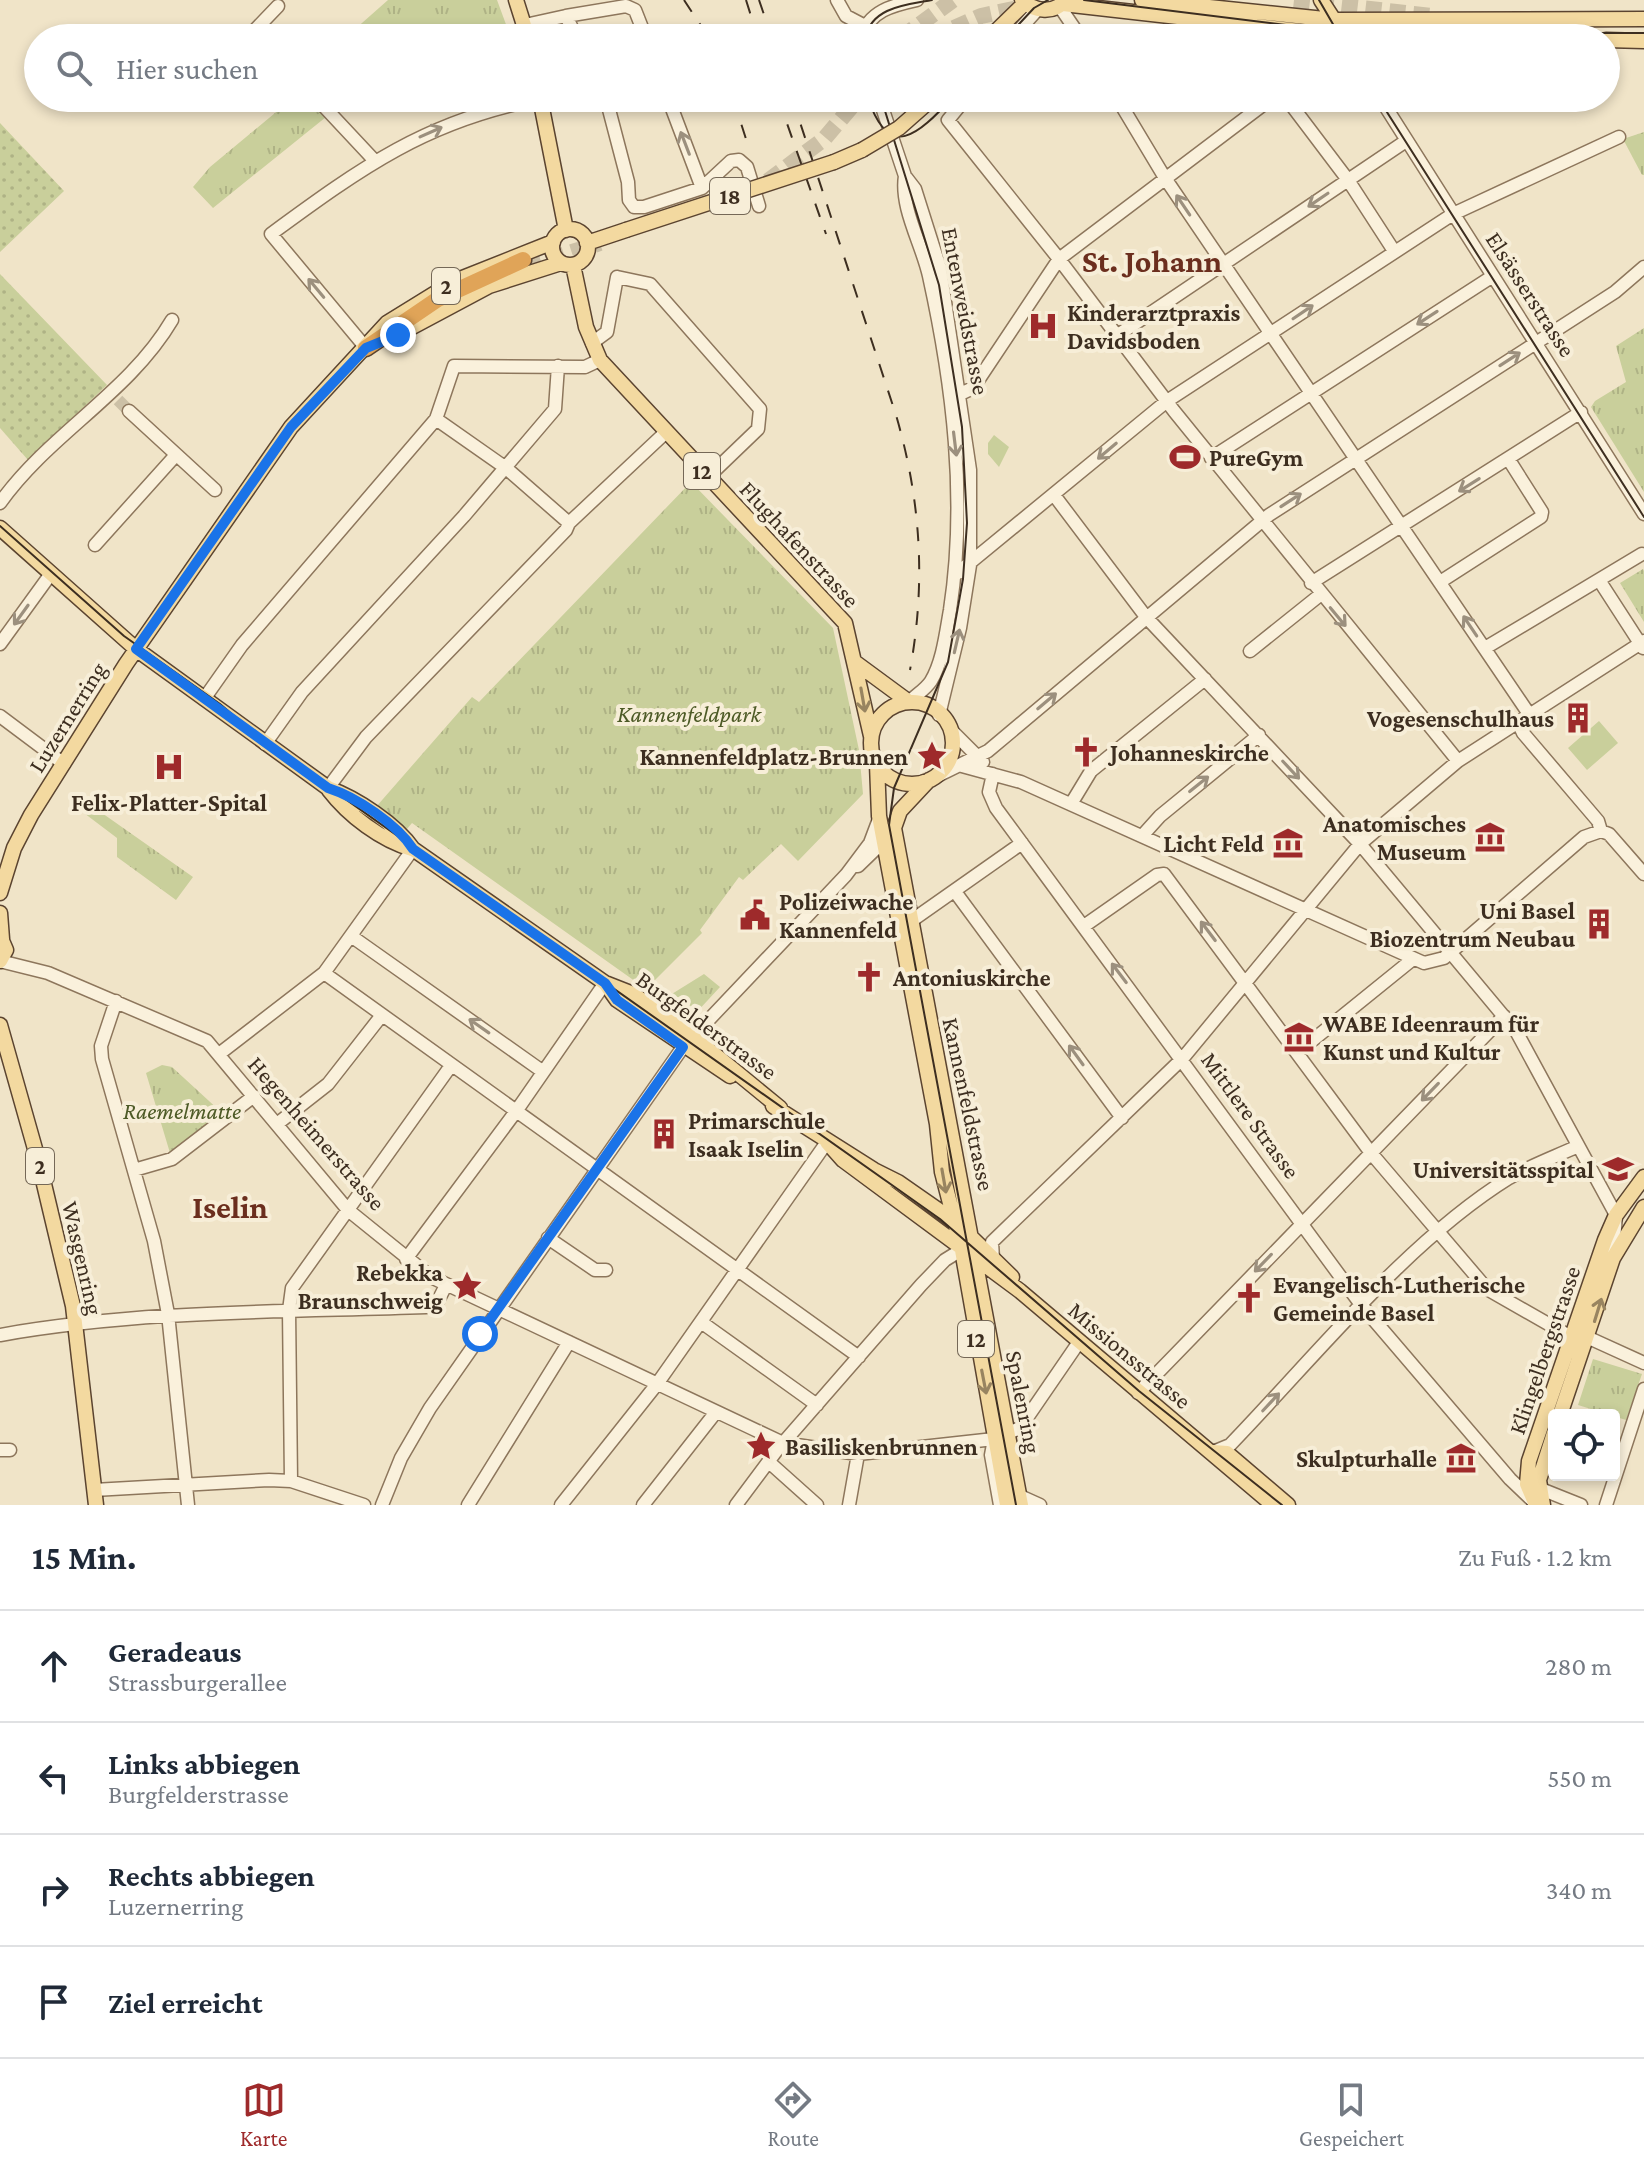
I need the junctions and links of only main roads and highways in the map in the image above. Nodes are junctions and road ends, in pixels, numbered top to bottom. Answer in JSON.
{"nodes":[{"id":1,"x":516,"y":0,"type":"edge"},
{"id":2,"x":1142,"y":0,"type":"edge"},
{"id":3,"x":1321,"y":0,"type":"edge"},
{"id":4,"x":1028,"y":4,"type":"edge"},
{"id":5,"x":1063,"y":4,"type":"edge"},
{"id":6,"x":1644,"y":19,"type":"edge"},
{"id":7,"x":1334,"y":20,"type":"junction"},
{"id":8,"x":524,"y":24,"type":"edge"},
{"id":9,"x":1005,"y":24,"type":"edge"},
{"id":10,"x":1228,"y":24,"type":"edge"},
{"id":11,"x":1620,"y":40,"type":"edge"},
{"id":12,"x":1644,"y":41,"type":"edge"},
{"id":13,"x":543,"y":112,"type":"edge"},
{"id":14,"x":917,"y":112,"type":"edge"},
{"id":15,"x":566,"y":230,"type":"junction"},
{"id":16,"x":553,"y":242,"type":"junction"},
{"id":17,"x":587,"y":243,"type":"junction"},
{"id":18,"x":524,"y":263,"type":"tunnel mouth"},
{"id":19,"x":567,"y":264,"type":"junction"},
{"id":20,"x":366,"y":348,"type":"junction"},
{"id":21,"x":0,"y":528,"type":"edge"},
{"id":22,"x":136,"y":649,"type":"junction"},
{"id":23,"x":856,"y":663,"type":"junction"},
{"id":24,"x":909,"y":702,"type":"junction"},
{"id":25,"x":871,"y":736,"type":"junction"},
{"id":26,"x":877,"y":764,"type":"junction"},
{"id":27,"x":929,"y":780,"type":"junction"},
{"id":28,"x":0,"y":890,"type":"edge"},
{"id":29,"x":0,"y":913,"type":"edge"},
{"id":30,"x":906,"y":926,"type":"junction"},
{"id":31,"x":3,"y":940,"type":"edge"},
{"id":32,"x":0,"y":961,"type":"edge"},
{"id":33,"x":0,"y":1025,"type":"edge"},
{"id":34,"x":827,"y":1142,"type":"junction"},
{"id":35,"x":1644,"y":1177,"type":"edge"},
{"id":36,"x":1641,"y":1210,"type":"edge"},
{"id":37,"x":952,"y":1219,"type":"junction"},
{"id":38,"x":968,"y":1246,"type":"junction"},
{"id":39,"x":977,"y":1260,"type":"junction"},
{"id":40,"x":996,"y":1275,"type":"junction"},
{"id":41,"x":981,"y":1284,"type":"junction"},
{"id":42,"x":1020,"y":1291,"type":"junction"},
{"id":43,"x":1562,"y":1409,"type":"edge"},
{"id":44,"x":1001,"y":1436,"type":"junction"},
{"id":45,"x":1213,"y":1452,"type":"junction"},
{"id":46,"x":1548,"y":1452,"type":"edge"},
{"id":47,"x":95,"y":1498,"type":"edge"},
{"id":48,"x":1020,"y":1500,"type":"edge"},
{"id":49,"x":1538,"y":1500,"type":"edge"},
{"id":50,"x":1007,"y":1505,"type":"edge"},
{"id":51,"x":1273,"y":1505,"type":"edge"},
{"id":52,"x":1288,"y":1505,"type":"edge"}],
"edges":[{"from":1,"to":8,"type":"main road"},
{"from":2,"to":7,"type":"main road"},
{"from":3,"to":7,"type":"main road"},
{"from":4,"to":5,"type":"main road"},
{"from":4,"to":9,"type":"main road"},
{"from":5,"to":10,"type":"main road"},
{"from":6,"to":7,"type":"main road"},
{"from":11,"to":12,"type":"main road"},
{"from":13,"to":15,"type":"main road"},
{"from":14,"to":17,"type":"main road","number":"18","bridge":true},
{"from":15,"to":16,"type":"main road"},
{"from":15,"to":17,"type":"main road"},
{"from":16,"to":19,"type":"main road","number":"12"},
{"from":16,"to":20,"type":"main road","name":"Luzernerring","number":"2"},
{"from":17,"to":19,"type":"main road"},
{"from":18,"to":20,"type":"highway"},
{"from":19,"to":20,"type":"main road","name":"Luzernerring","number":"2"},
{"from":19,"to":23,"type":"main road","name":"Flughafenstrasse","number":"12"},
{"from":20,"to":22,"type":"main road","name":"Luzernerring","number":"2"},
{"from":21,"to":22,"type":"main road","name":"Burgfelderstrasse"},
{"from":22,"to":28,"type":"main road","name":"Luzernerring","number":"2"},
{"from":22,"to":34,"type":"main road","name":"Burgfelderstrasse"},
{"from":23,"to":24,"type":"main road"},
{"from":23,"to":25,"type":"main road","name":"Flughafenstrasse","number":"12","one_way":true},
{"from":24,"to":25,"type":"main road"},
{"from":24,"to":27,"type":"main road"},
{"from":25,"to":26,"type":"main road"},
{"from":26,"to":27,"type":"main road"},
{"from":26,"to":30,"type":"main road","name":"Kannenfeldstrasse","number":"12"},
{"from":27,"to":30,"type":"main road","name":"Kannenfeldstrasse","number":"12"},
{"from":29,"to":31,"type":"main road"},
{"from":30,"to":37,"type":"main road","name":"Kannenfeldstrasse","number":"12","one_way":true},
{"from":30,"to":38,"type":"main road","name":"Kannenfeldstrasse","number":"12"},
{"from":31,"to":32,"type":"main road"},
{"from":33,"to":47,"type":"main road","name":"Wasgenring","number":"2"},
{"from":34,"to":37,"type":"main road","name":"Burgfelderstrasse"},
{"from":34,"to":38,"type":"main road","name":"Burgfelderstrasse"},
{"from":35,"to":49,"type":"main road","name":"Klingelbergstrasse"},
{"from":43,"to":36,"type":"main road","name":"Klingelbergstrasse","one_way":true},
{"from":37,"to":38,"type":"main road","name":"Burgfelderstrasse"},
{"from":38,"to":39,"type":"main road","name":"Kannenfeldstrasse","number":"12"},
{"from":38,"to":42,"type":"main road","name":"Missionsstrasse"},
{"from":38,"to":44,"type":"main road","name":"Spalenring","number":"12","one_way":true},
{"from":39,"to":40,"type":"main road","name":"Missionsstrasse"},
{"from":39,"to":41,"type":"main road","name":"Spalenring","number":"12"},
{"from":40,"to":41,"type":"main road"},
{"from":40,"to":42,"type":"main road","name":"Missionsstrasse"},
{"from":41,"to":44,"type":"main road","name":"Spalenring","number":"12"},
{"from":42,"to":45,"type":"main road","name":"Missionsstrasse"},
{"from":44,"to":48,"type":"main road","name":"Spalenring","number":"12"},
{"from":44,"to":50,"type":"main road","name":"Spalenring","number":"12"},
{"from":45,"to":51,"type":"main road","name":"Missionsstrasse"},
{"from":45,"to":52,"type":"main road","name":"Missionsstrasse"},
{"from":46,"to":49,"type":"main road","name":"Klingelbergstrasse"}]}
